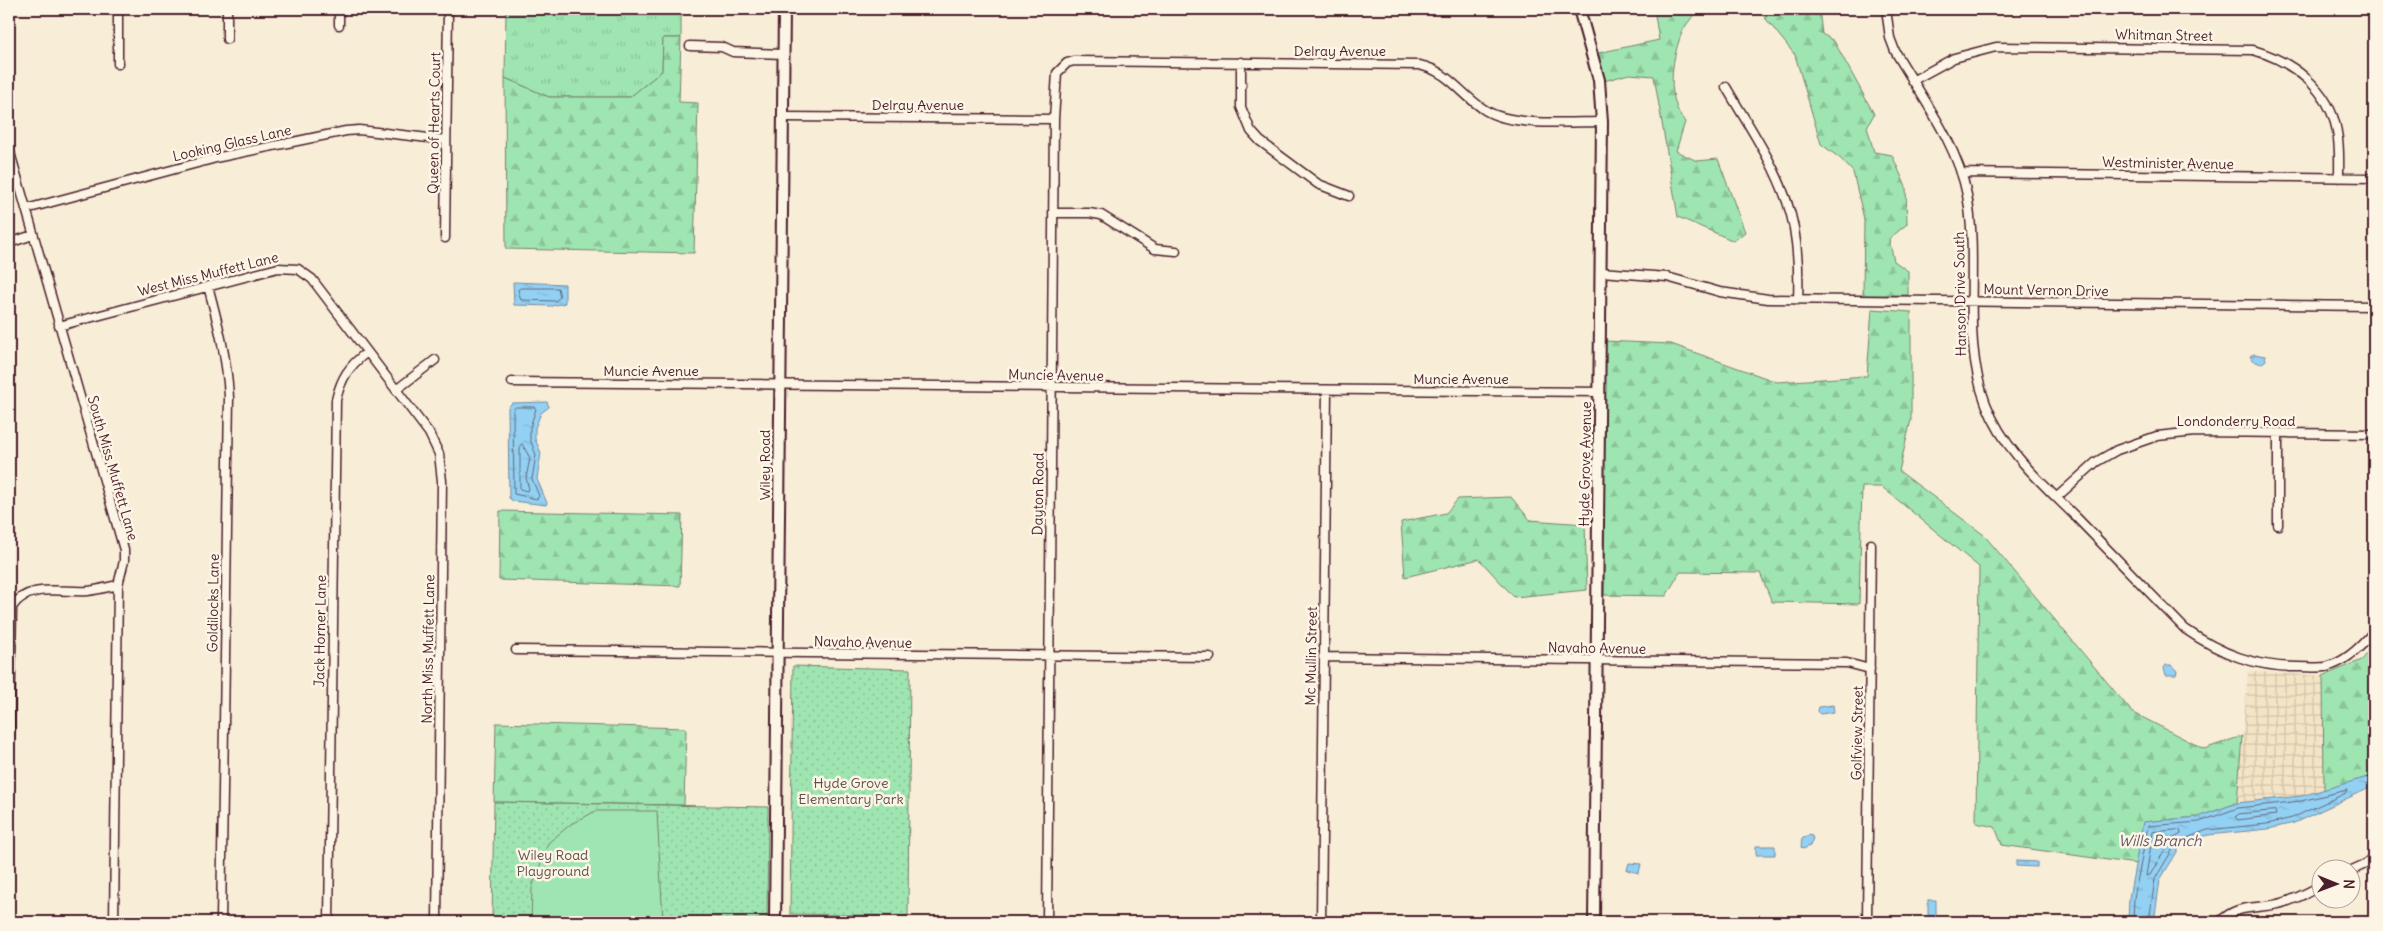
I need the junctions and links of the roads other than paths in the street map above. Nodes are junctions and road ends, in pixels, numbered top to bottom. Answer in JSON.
{"nodes":[{"id":1,"x":118,"y":9,"type":"edge"},
{"id":2,"x":227,"y":9,"type":"edge"},
{"id":3,"x":339,"y":9,"type":"edge"},
{"id":4,"x":448,"y":9,"type":"edge"},
{"id":5,"x":784,"y":9,"type":"edge"},
{"id":6,"x":1579,"y":9,"type":"edge"},
{"id":7,"x":1886,"y":9,"type":"edge"},
{"id":8,"x":339,"y":26,"type":"dead end"},
{"id":9,"x":227,"y":39,"type":"dead end"},
{"id":10,"x":690,"y":46,"type":"dead end"},
{"id":11,"x":783,"y":54,"type":"junction"},
{"id":12,"x":1241,"y":62,"type":"junction"},
{"id":13,"x":118,"y":64,"type":"dead end"},
{"id":14,"x":1061,"y":67,"type":"joint"},
{"id":15,"x":1912,"y":81,"type":"junction"},
{"id":16,"x":1726,"y":87,"type":"dead end"},
{"id":17,"x":783,"y":117,"type":"junction"},
{"id":18,"x":1054,"y":119,"type":"junction"},
{"id":19,"x":1602,"y":122,"type":"junction"},
{"id":20,"x":446,"y":140,"type":"junction"},
{"id":21,"x":9,"y":149,"type":"edge"},
{"id":22,"x":1961,"y":173,"type":"junction"},
{"id":23,"x":2339,"y":178,"type":"junction"},
{"id":24,"x":2374,"y":178,"type":"edge"},
{"id":25,"x":1349,"y":196,"type":"dead end"},
{"id":26,"x":26,"y":209,"type":"junction"},
{"id":27,"x":1053,"y":213,"type":"junction"},
{"id":28,"x":33,"y":235,"type":"junction"},
{"id":29,"x":445,"y":238,"type":"dead end"},
{"id":30,"x":9,"y":243,"type":"edge"},
{"id":31,"x":1176,"y":251,"type":"dead end"},
{"id":32,"x":1601,"y":272,"type":"junction"},
{"id":33,"x":208,"y":286,"type":"junction"},
{"id":34,"x":1798,"y":300,"type":"junction"},
{"id":35,"x":1972,"y":302,"type":"junction"},
{"id":36,"x":2374,"y":306,"type":"edge"},
{"id":37,"x":59,"y":326,"type":"junction"},
{"id":38,"x":367,"y":352,"type":"junction"},
{"id":39,"x":435,"y":360,"type":"dead end"},
{"id":40,"x":512,"y":382,"type":"dead end"},
{"id":41,"x":780,"y":384,"type":"junction"},
{"id":42,"x":1052,"y":388,"type":"junction"},
{"id":43,"x":396,"y":390,"type":"junction"},
{"id":44,"x":1327,"y":390,"type":"junction"},
{"id":45,"x":1600,"y":392,"type":"junction"},
{"id":46,"x":2278,"y":433,"type":"junction"},
{"id":47,"x":2374,"y":434,"type":"edge"},
{"id":48,"x":2057,"y":498,"type":"junction"},
{"id":49,"x":2278,"y":525,"type":"dead end"},
{"id":50,"x":1870,"y":544,"type":"dead end"},
{"id":51,"x":118,"y":585,"type":"junction"},
{"id":52,"x":2374,"y":631,"type":"edge"},
{"id":53,"x":516,"y":650,"type":"dead end"},
{"id":54,"x":778,"y":653,"type":"junction"},
{"id":55,"x":1049,"y":656,"type":"junction"},
{"id":56,"x":1210,"y":656,"type":"dead end"},
{"id":57,"x":1323,"y":657,"type":"junction"},
{"id":58,"x":1597,"y":660,"type":"junction"},
{"id":59,"x":1870,"y":669,"type":"junction"},
{"id":60,"x":9,"y":779,"type":"edge"},
{"id":61,"x":2374,"y":860,"type":"edge"},
{"id":62,"x":2360,"y":866,"type":"edge"},
{"id":63,"x":2310,"y":891,"type":"edge"},
{"id":64,"x":114,"y":922,"type":"edge"},
{"id":65,"x":221,"y":922,"type":"edge"},
{"id":66,"x":329,"y":922,"type":"edge"},
{"id":67,"x":437,"y":922,"type":"edge"},
{"id":68,"x":775,"y":922,"type":"edge"},
{"id":69,"x":1047,"y":922,"type":"edge"},
{"id":70,"x":1321,"y":922,"type":"edge"},
{"id":71,"x":1594,"y":922,"type":"edge"},
{"id":72,"x":1867,"y":922,"type":"edge"},
{"id":73,"x":2220,"y":922,"type":"edge"}],
"edges":[{"from":1,"to":13,"type":"street"},
{"from":2,"to":9,"type":"street"},
{"from":3,"to":8,"type":"street"},
{"from":4,"to":20,"type":"street","name":"Queen of Hearts Court"},
{"from":5,"to":11,"type":"street","name":"Wiley Road"},
{"from":6,"to":19,"type":"street","name":"Hyde Grove Avenue"},
{"from":7,"to":15,"type":"street","name":"Hanson Drive South"},
{"from":10,"to":11,"type":"street"},
{"from":11,"to":17,"type":"street","name":"Wiley Road"},
{"from":12,"to":14,"type":"street","name":"Delray Avenue"},
{"from":12,"to":19,"type":"street","name":"Delray Avenue"},
{"from":12,"to":25,"type":"street"},
{"from":14,"to":18,"type":"street","name":"Dayton Road"},
{"from":15,"to":22,"type":"street","name":"Hanson Drive South"},
{"from":15,"to":23,"type":"street","name":"Whitman Street"},
{"from":16,"to":34,"type":"street"},
{"from":17,"to":18,"type":"street","name":"Delray Avenue"},
{"from":17,"to":41,"type":"street","name":"Wiley Road"},
{"from":18,"to":27,"type":"street","name":"Dayton Road"},
{"from":19,"to":32,"type":"street","name":"Hyde Grove Avenue"},
{"from":20,"to":26,"type":"street","name":"Looking Glass Lane"},
{"from":20,"to":29,"type":"street","name":"Queen of Hearts Court"},
{"from":21,"to":26,"type":"street","name":"South Miss Muffett Lane"},
{"from":22,"to":23,"type":"street","name":"Westminister Avenue"},
{"from":22,"to":35,"type":"street","name":"Hanson Drive South"},
{"from":23,"to":24,"type":"street","name":"Westminister Avenue"},
{"from":26,"to":28,"type":"street","name":"South Miss Muffett Lane"},
{"from":27,"to":31,"type":"street"},
{"from":27,"to":42,"type":"street","name":"Dayton Road"},
{"from":28,"to":30,"type":"street"},
{"from":28,"to":37,"type":"street","name":"South Miss Muffett Lane"},
{"from":32,"to":34,"type":"street","name":"Mount Vernon Drive"},
{"from":32,"to":45,"type":"street","name":"Hyde Grove Avenue"},
{"from":33,"to":37,"type":"street","name":"West Miss Muffett Lane"},
{"from":33,"to":38,"type":"street","name":"West Miss Muffett Lane"},
{"from":33,"to":65,"type":"street","name":"Goldilocks Lane"},
{"from":34,"to":35,"type":"street","name":"Mount Vernon Drive"},
{"from":35,"to":36,"type":"street","name":"Mount Vernon Drive"},
{"from":35,"to":48,"type":"street","name":"Hanson Drive South"},
{"from":37,"to":51,"type":"street","name":"South Miss Muffett Lane"},
{"from":38,"to":43,"type":"street","name":"West Miss Muffett Lane"},
{"from":38,"to":66,"type":"street","name":"Jack Horner Lane"},
{"from":39,"to":43,"type":"street"},
{"from":40,"to":41,"type":"street","name":"Muncie Avenue"},
{"from":41,"to":42,"type":"street","name":"Muncie Avenue"},
{"from":41,"to":54,"type":"street","name":"Wiley Road"},
{"from":42,"to":44,"type":"street","name":"Muncie Avenue"},
{"from":42,"to":55,"type":"street","name":"Dayton Road"},
{"from":43,"to":67,"type":"street","name":"North Miss Muffett Lane"},
{"from":44,"to":45,"type":"street","name":"Muncie Avenue"},
{"from":44,"to":57,"type":"street","name":"Mc Mullin Street"},
{"from":45,"to":58,"type":"street","name":"Hyde Grove Avenue"},
{"from":46,"to":47,"type":"street","name":"Londonderry Road"},
{"from":46,"to":48,"type":"street","name":"Londonderry Road"},
{"from":46,"to":49,"type":"street"},
{"from":48,"to":52,"type":"street","name":"Hanson Drive South"},
{"from":50,"to":59,"type":"street","name":"Golfview Street"},
{"from":51,"to":60,"type":"street"},
{"from":51,"to":64,"type":"street","name":"South Miss Muffett Lane"},
{"from":53,"to":54,"type":"street","name":"Navaho Avenue"},
{"from":54,"to":55,"type":"street","name":"Navaho Avenue"},
{"from":54,"to":68,"type":"street","name":"Wiley Road"},
{"from":55,"to":56,"type":"street","name":"Navaho Avenue"},
{"from":55,"to":69,"type":"street","name":"Dayton Road"},
{"from":57,"to":58,"type":"street","name":"Navaho Avenue"},
{"from":57,"to":70,"type":"street","name":"Mc Mullin Street"},
{"from":58,"to":59,"type":"street","name":"Navaho Avenue"},
{"from":58,"to":71,"type":"street","name":"Hyde Grove Avenue"},
{"from":59,"to":72,"type":"street","name":"Golfview Street"},
{"from":61,"to":62,"type":"street"},
{"from":63,"to":73,"type":"street"}]}
